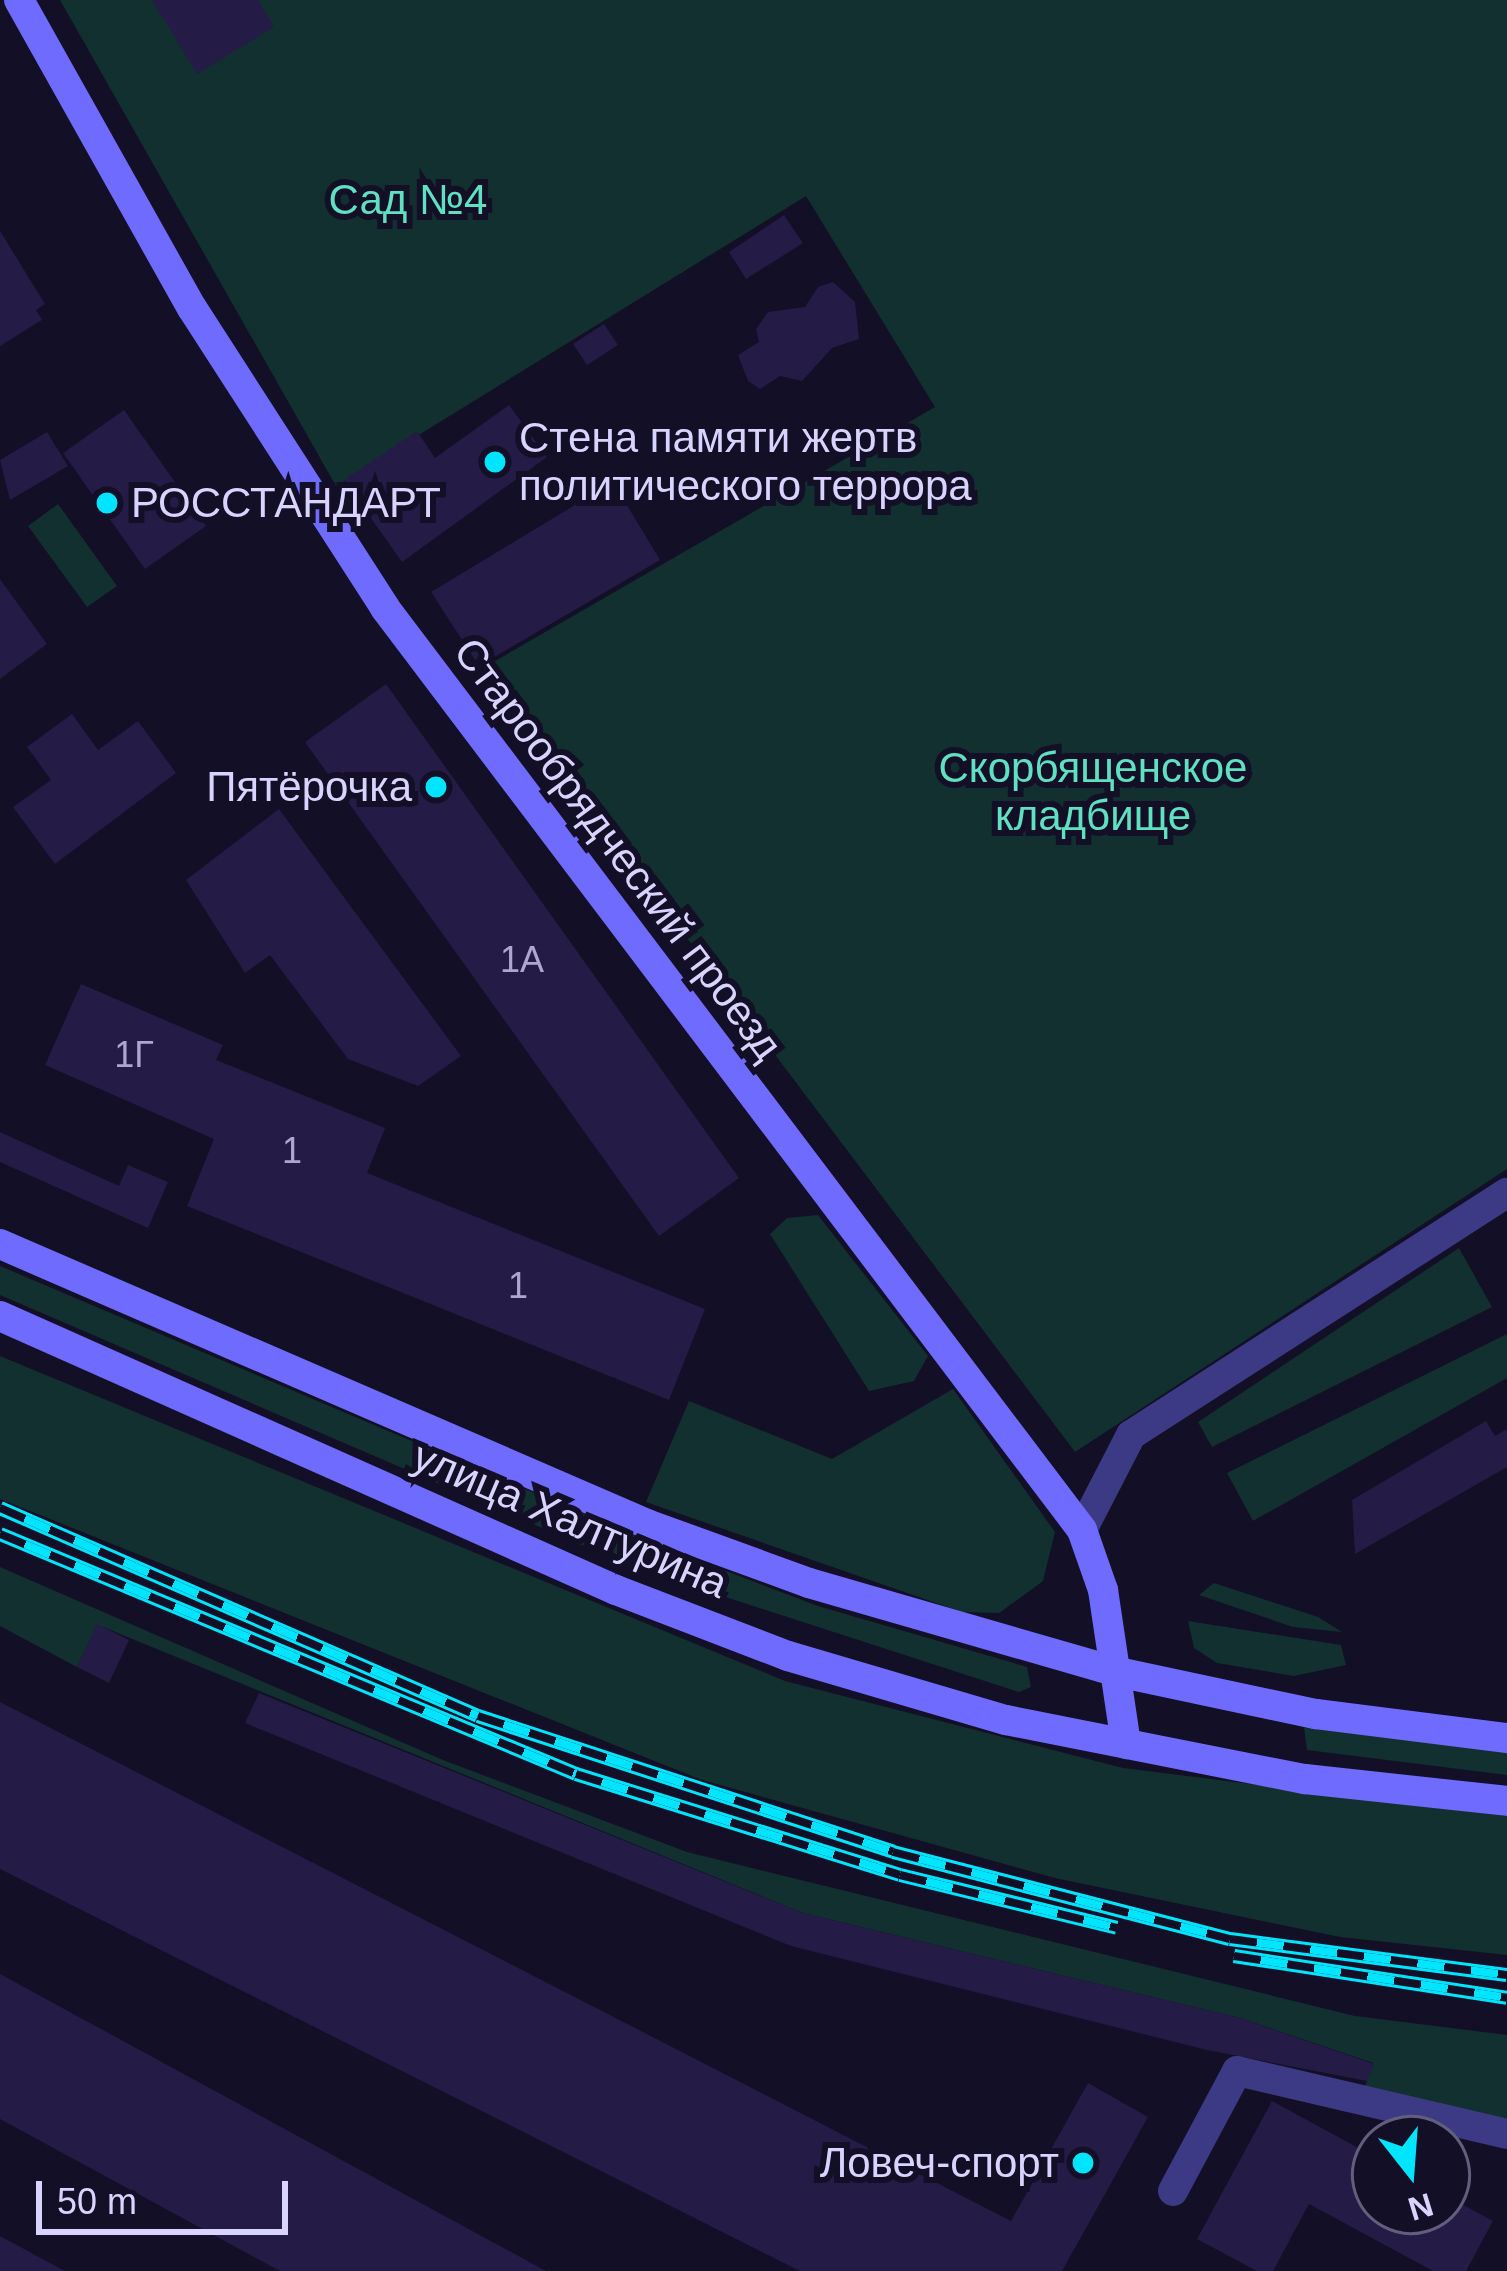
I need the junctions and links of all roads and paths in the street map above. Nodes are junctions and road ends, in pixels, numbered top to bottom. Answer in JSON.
{"nodes":[{"id":1,"x":19,"y":0,"type":"edge"},
{"id":2,"x":1507,"y":1193,"type":"edge"},
{"id":3,"x":0,"y":1244,"type":"edge"},
{"id":4,"x":0,"y":1316,"type":"edge"},
{"id":5,"x":1082,"y":1531,"type":"junction"},
{"id":6,"x":1113,"y":1671,"type":"junction"},
{"id":7,"x":1507,"y":1738,"type":"edge"},
{"id":8,"x":1126,"y":1744,"type":"junction"},
{"id":9,"x":1507,"y":1801,"type":"edge"},
{"id":10,"x":1507,"y":2134,"type":"edge"},
{"id":11,"x":1173,"y":2191,"type":"dead end"}],
"edges":[{"from":1,"to":5,"type":"main road","name":"Старообрядческий проезд"},
{"from":2,"to":5,"type":"street"},
{"from":3,"to":6,"type":"main road","name":"улица Халтурина"},
{"from":4,"to":8,"type":"main road","name":"улица Халтурина"},
{"from":5,"to":6,"type":"main road","name":"Старообрядческий проезд"},
{"from":6,"to":7,"type":"main road","name":"улица Халтурина"},
{"from":6,"to":8,"type":"main road","name":"Старообрядческий проезд"},
{"from":8,"to":9,"type":"main road","name":"улица Халтурина"},
{"from":10,"to":11,"type":"street"}]}
